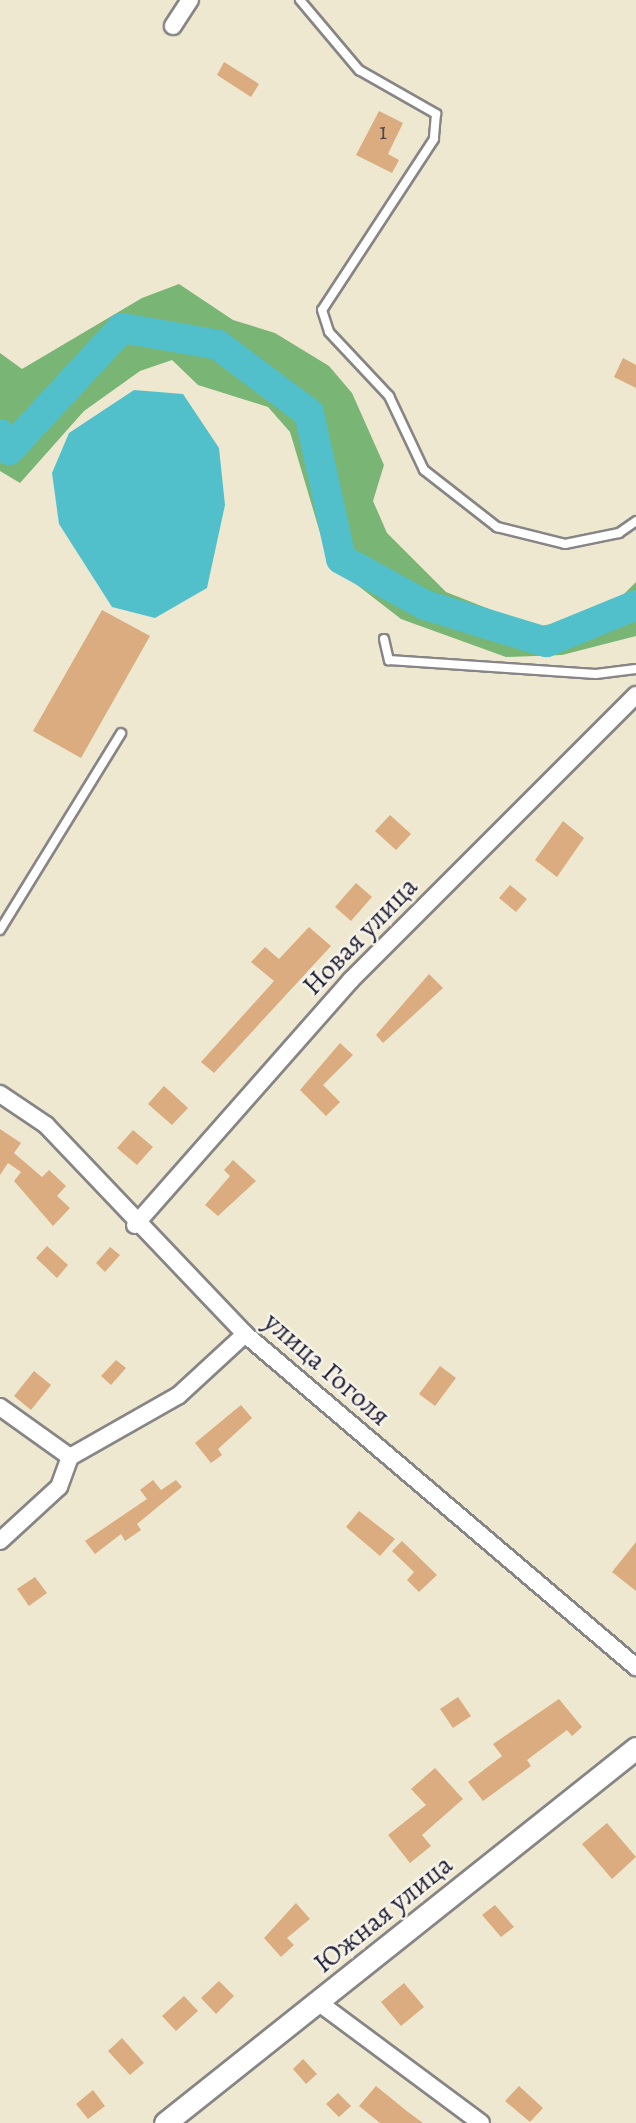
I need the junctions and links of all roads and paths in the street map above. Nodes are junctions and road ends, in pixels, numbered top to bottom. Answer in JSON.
{"nodes":[{"id":1,"x":190,"y":0,"type":"edge"},
{"id":2,"x":300,"y":0,"type":"edge"},
{"id":3,"x":173,"y":26,"type":"dead end"},
{"id":4,"x":636,"y":522,"type":"edge"},
{"id":5,"x":384,"y":639,"type":"dead end"},
{"id":6,"x":636,"y":668,"type":"edge"},
{"id":7,"x":636,"y":695,"type":"edge"},
{"id":8,"x":121,"y":733,"type":"dead end"},
{"id":9,"x":0,"y":930,"type":"edge"},
{"id":10,"x":0,"y":1094,"type":"edge"},
{"id":11,"x":135,"y":1225,"type":"junction"},
{"id":12,"x":245,"y":1334,"type":"junction"},
{"id":13,"x":0,"y":1407,"type":"edge"},
{"id":14,"x":70,"y":1457,"type":"junction"},
{"id":15,"x":0,"y":1541,"type":"edge"},
{"id":16,"x":636,"y":1667,"type":"edge"},
{"id":17,"x":636,"y":1748,"type":"edge"},
{"id":18,"x":318,"y":2002,"type":"junction"},
{"id":19,"x":166,"y":2123,"type":"edge"},
{"id":20,"x":481,"y":2123,"type":"edge"}],
"edges":[{"from":1,"to":3,"type":"street"},
{"from":2,"to":4,"type":"lane"},
{"from":5,"to":6,"type":"lane"},
{"from":7,"to":11,"type":"street","name":"Новая улица"},
{"from":8,"to":9,"type":"lane"},
{"from":10,"to":11,"type":"street","name":"улица Гоголя"},
{"from":11,"to":12,"type":"street","name":"улица Гоголя"},
{"from":12,"to":14,"type":"street"},
{"from":12,"to":16,"type":"street","name":"улица Гоголя"},
{"from":13,"to":14,"type":"street"},
{"from":14,"to":15,"type":"street"},
{"from":17,"to":18,"type":"street","name":"Южная улица"},
{"from":18,"to":19,"type":"street","name":"Южная улица"},
{"from":18,"to":20,"type":"street"}]}
